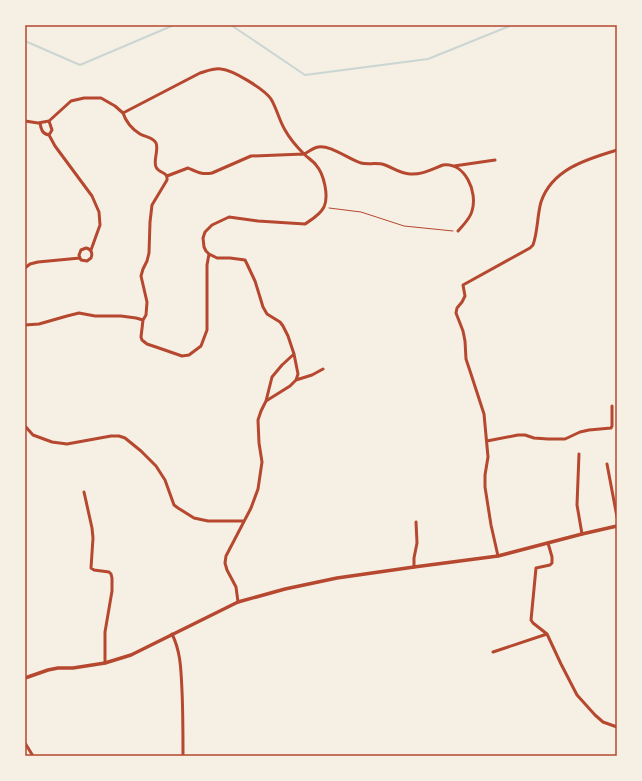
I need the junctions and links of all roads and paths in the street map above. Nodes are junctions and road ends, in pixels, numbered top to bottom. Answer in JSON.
{"nodes":[{"id":1,"x":124,"y":113,"type":"junction"},
{"id":2,"x":25,"y":121,"type":"edge"},
{"id":3,"x":49,"y":121,"type":"junction"},
{"id":4,"x":40,"y":123,"type":"junction"},
{"id":5,"x":49,"y":135,"type":"junction"},
{"id":6,"x":617,"y":150,"type":"edge"},
{"id":7,"x":304,"y":154,"type":"junction"},
{"id":8,"x":495,"y":160,"type":"dead end"},
{"id":9,"x":454,"y":166,"type":"junction"},
{"id":10,"x":167,"y":176,"type":"junction"},
{"id":11,"x":324,"y":208,"type":"junction"},
{"id":12,"x":458,"y":231,"type":"joint"},
{"id":13,"x":91,"y":250,"type":"junction"},
{"id":14,"x":209,"y":254,"type":"junction"},
{"id":15,"x":80,"y":258,"type":"junction"},
{"id":16,"x":25,"y":268,"type":"edge"},
{"id":17,"x":143,"y":320,"type":"junction"},
{"id":18,"x":25,"y":325,"type":"edge"},
{"id":19,"x":294,"y":354,"type":"junction"},
{"id":20,"x":323,"y":369,"type":"dead end"},
{"id":21,"x":296,"y":380,"type":"junction"},
{"id":22,"x":266,"y":400,"type":"junction"},
{"id":23,"x":612,"y":406,"type":"dead end"},
{"id":24,"x":25,"y":426,"type":"edge"},
{"id":25,"x":487,"y":441,"type":"junction"},
{"id":26,"x":579,"y":454,"type":"dead end"},
{"id":27,"x":607,"y":464,"type":"dead end"},
{"id":28,"x":84,"y":492,"type":"dead end"},
{"id":29,"x":617,"y":517,"type":"edge"},
{"id":30,"x":244,"y":521,"type":"junction"},
{"id":31,"x":416,"y":522,"type":"dead end"},
{"id":32,"x":617,"y":526,"type":"edge"},
{"id":33,"x":582,"y":534,"type":"junction"},
{"id":34,"x":548,"y":543,"type":"junction"},
{"id":35,"x":498,"y":556,"type":"junction"},
{"id":36,"x":414,"y":567,"type":"junction"},
{"id":37,"x":238,"y":602,"type":"junction"},
{"id":38,"x":172,"y":634,"type":"junction"},
{"id":39,"x":548,"y":634,"type":"junction"},
{"id":40,"x":493,"y":652,"type":"dead end"},
{"id":41,"x":105,"y":663,"type":"junction"},
{"id":42,"x":25,"y":678,"type":"edge"},
{"id":43,"x":617,"y":727,"type":"edge"},
{"id":44,"x":25,"y":743,"type":"edge"},
{"id":45,"x":33,"y":756,"type":"edge"},
{"id":46,"x":183,"y":756,"type":"edge"}],
"edges":[{"from":1,"to":3,"type":"street"},
{"from":1,"to":7,"type":"street"},
{"from":1,"to":10,"type":"street"},
{"from":2,"to":4,"type":"street"},
{"from":3,"to":4,"type":"street"},
{"from":3,"to":5,"type":"street"},
{"from":4,"to":5,"type":"street"},
{"from":5,"to":13,"type":"street"},
{"from":6,"to":25,"type":"street"},
{"from":7,"to":9,"type":"street"},
{"from":7,"to":10,"type":"street"},
{"from":7,"to":11,"type":"street"},
{"from":8,"to":9,"type":"street"},
{"from":9,"to":12,"type":"street"},
{"from":10,"to":17,"type":"street"},
{"from":11,"to":12,"type":"path"},
{"from":11,"to":14,"type":"street"},
{"from":13,"to":15,"type":"street"},
{"from":13,"to":15,"type":"street"},
{"from":14,"to":17,"type":"street"},
{"from":14,"to":19,"type":"street"},
{"from":15,"to":16,"type":"street"},
{"from":17,"to":18,"type":"street"},
{"from":19,"to":21,"type":"street"},
{"from":19,"to":22,"type":"street"},
{"from":20,"to":21,"type":"street"},
{"from":21,"to":22,"type":"street"},
{"from":22,"to":30,"type":"street"},
{"from":23,"to":25,"type":"street"},
{"from":24,"to":30,"type":"street"},
{"from":25,"to":35,"type":"street"},
{"from":26,"to":33,"type":"street"},
{"from":27,"to":29,"type":"street"},
{"from":28,"to":41,"type":"street"},
{"from":30,"to":37,"type":"street"},
{"from":31,"to":36,"type":"street"},
{"from":32,"to":33,"type":"street"},
{"from":33,"to":34,"type":"street"},
{"from":34,"to":35,"type":"street"},
{"from":34,"to":39,"type":"street"},
{"from":35,"to":36,"type":"street"},
{"from":36,"to":37,"type":"street"},
{"from":37,"to":38,"type":"street"},
{"from":38,"to":41,"type":"street"},
{"from":38,"to":46,"type":"street"},
{"from":39,"to":40,"type":"street"},
{"from":39,"to":43,"type":"street"},
{"from":41,"to":42,"type":"street"},
{"from":44,"to":45,"type":"street"}]}
